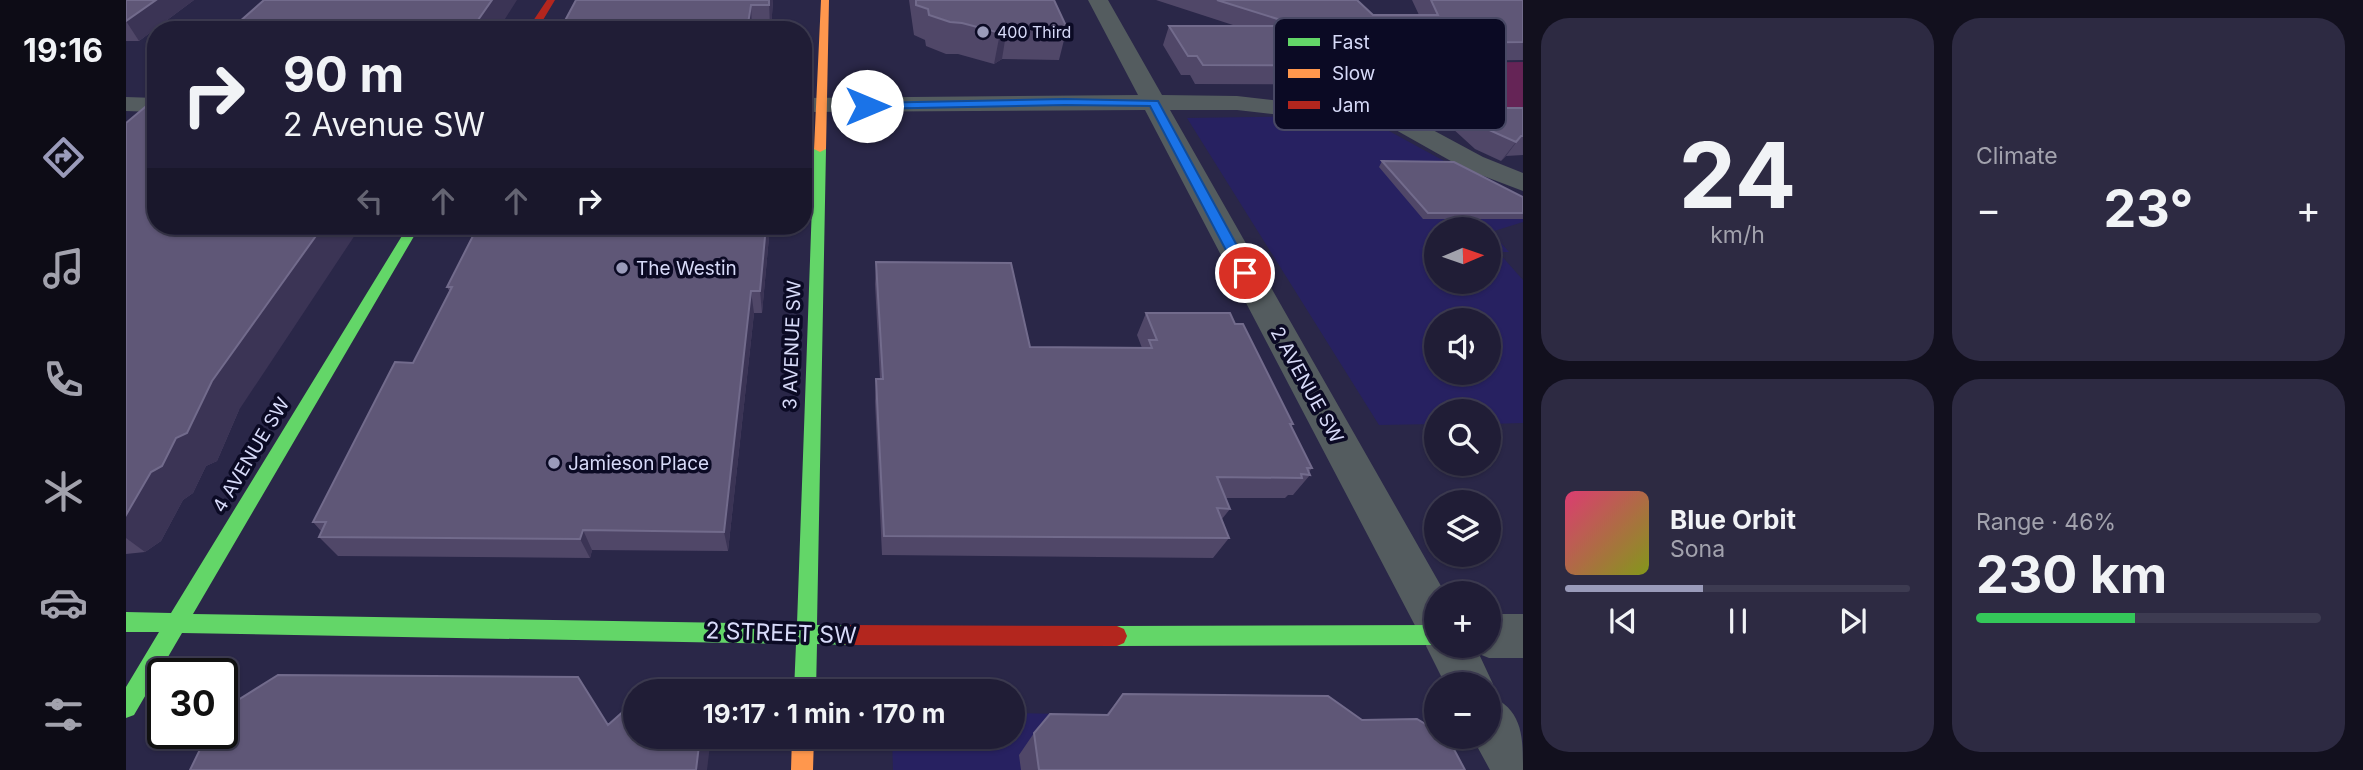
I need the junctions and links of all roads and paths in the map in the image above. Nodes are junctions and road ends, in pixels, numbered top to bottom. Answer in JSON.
{"nodes":[{"id":1,"x":551,"y":0,"type":"edge"},
{"id":2,"x":825,"y":0,"type":"edge"},
{"id":3,"x":1098,"y":0,"type":"edge"},
{"id":4,"x":538,"y":21,"type":"edge"},
{"id":5,"x":1154,"y":103,"type":"junction"},
{"id":6,"x":813,"y":105,"type":"edge"},
{"id":7,"x":1274,"y":106,"type":"edge"},
{"id":8,"x":147,"y":107,"type":"edge"},
{"id":9,"x":129,"y":113,"type":"edge"},
{"id":10,"x":1415,"y":130,"type":"edge"},
{"id":11,"x":1523,"y":183,"type":"edge"},
{"id":12,"x":409,"y":235,"type":"edge"},
{"id":13,"x":1424,"y":598,"type":"edge"},
{"id":14,"x":126,"y":622,"type":"edge"},
{"id":15,"x":175,"y":623,"type":"junction"},
{"id":16,"x":807,"y":632,"type":"junction"},
{"id":17,"x":1424,"y":635,"type":"edge"},
{"id":18,"x":1501,"y":636,"type":"edge"},
{"id":19,"x":1523,"y":636,"type":"edge"},
{"id":20,"x":805,"y":679,"type":"edge"},
{"id":21,"x":126,"y":707,"type":"edge"},
{"id":22,"x":1501,"y":741,"type":"edge"},
{"id":23,"x":803,"y":749,"type":"edge"},
{"id":24,"x":802,"y":770,"type":"edge"},
{"id":25,"x":1517,"y":770,"type":"edge"}],
"edges":[{"from":1,"to":4,"type":"street"},
{"from":2,"to":6,"type":"street","name":"3 AVENUE SW"},
{"from":3,"to":5,"type":"street","name":"2 AVENUE SW"},
{"from":5,"to":6,"type":"street"},
{"from":5,"to":7,"type":"street"},
{"from":5,"to":13,"type":"street","name":"2 AVENUE SW"},
{"from":6,"to":16,"type":"street","name":"3 AVENUE SW"},
{"from":8,"to":9,"type":"street"},
{"from":10,"to":11,"type":"street"},
{"from":12,"to":15,"type":"street","name":"4 AVENUE SW"},
{"from":14,"to":15,"type":"street","name":"2 STREET SW"},
{"from":15,"to":16,"type":"street","name":"2 STREET SW"},
{"from":15,"to":21,"type":"street","name":"4 AVENUE SW"},
{"from":16,"to":17,"type":"street","name":"2 STREET SW"},
{"from":16,"to":20,"type":"street","name":"3 AVENUE SW"},
{"from":18,"to":19,"type":"street"},
{"from":22,"to":25,"type":"street"},
{"from":23,"to":24,"type":"street"}]}
